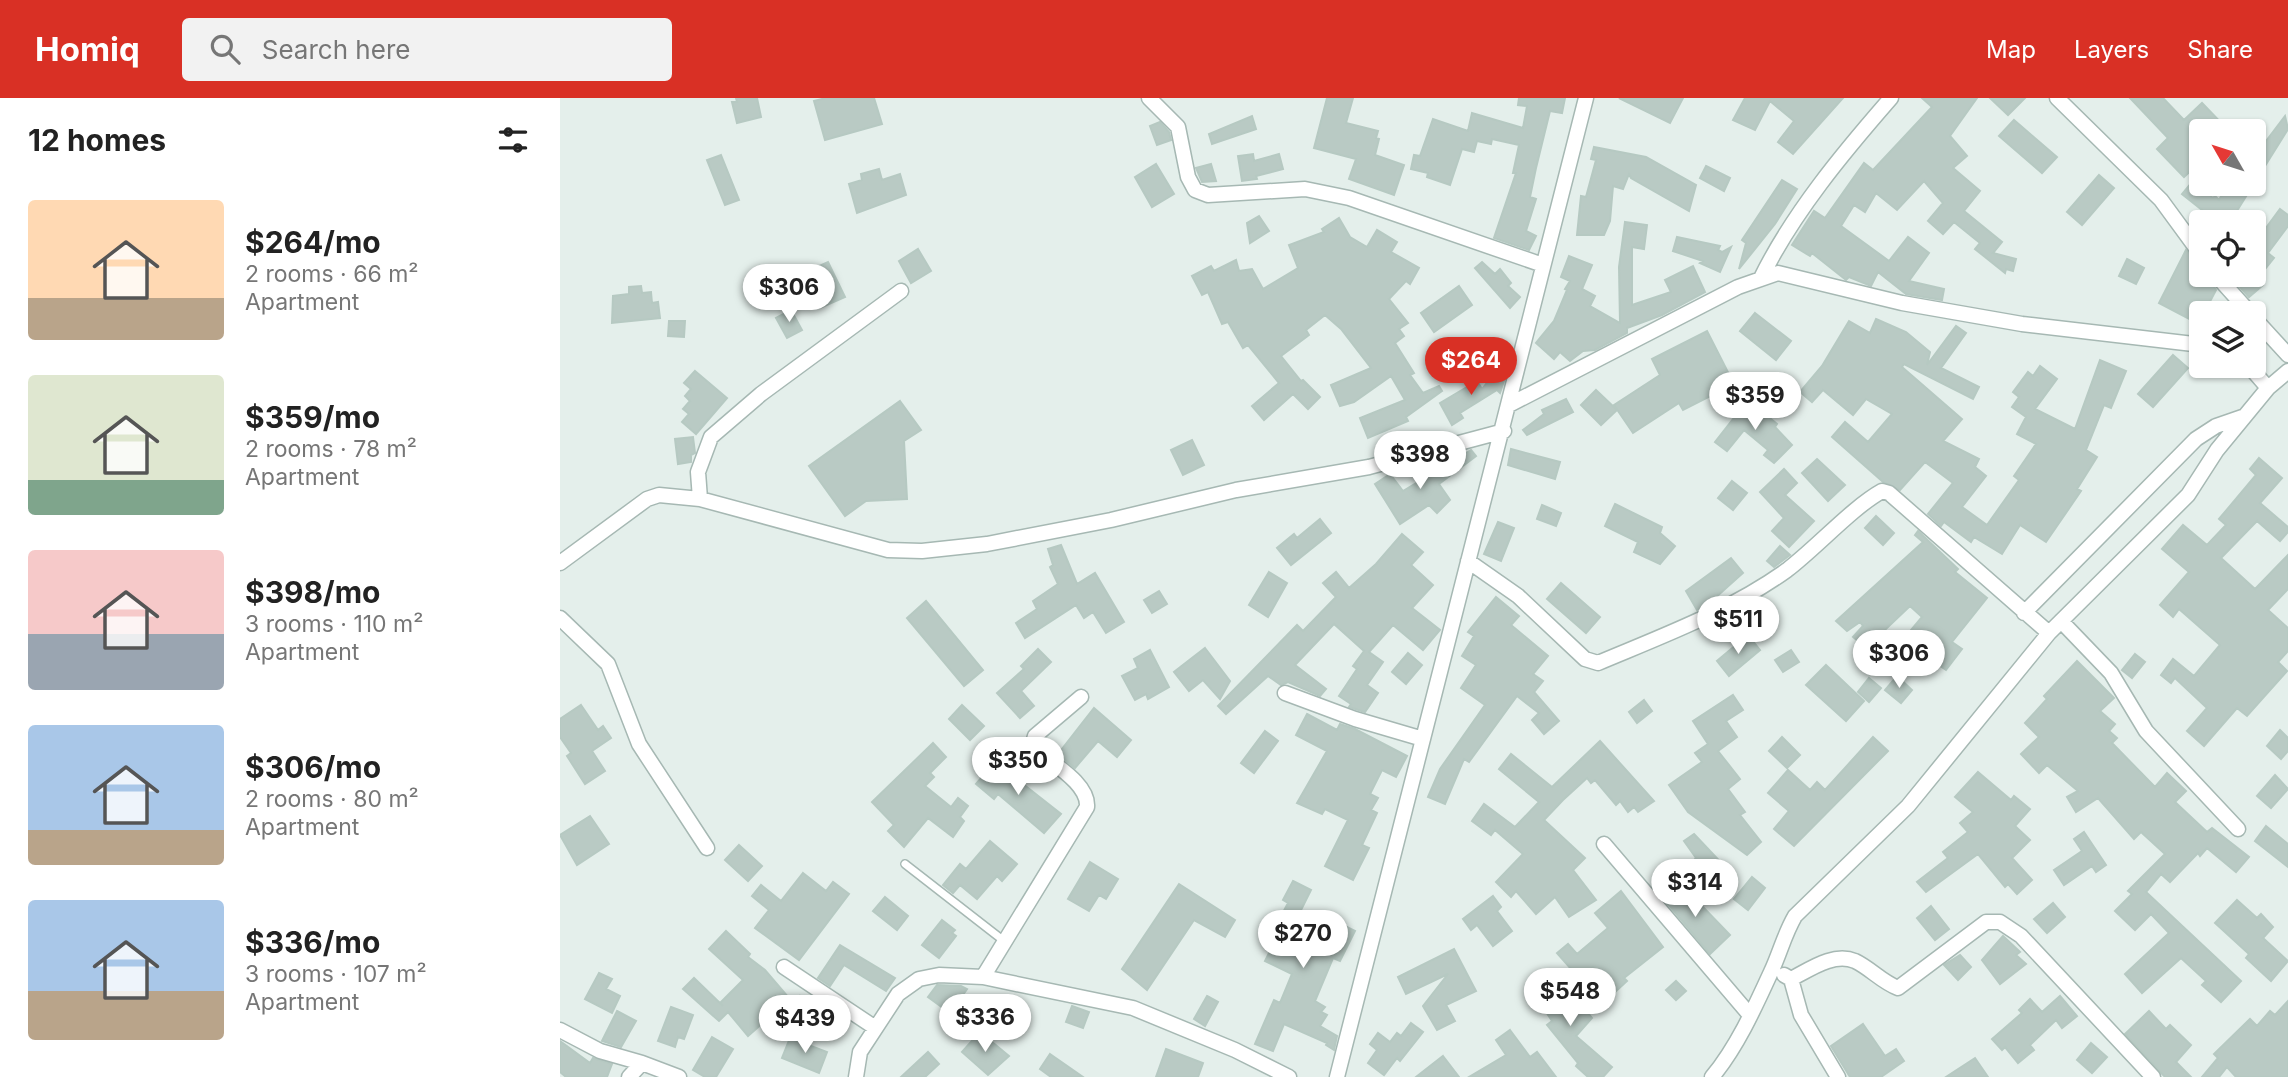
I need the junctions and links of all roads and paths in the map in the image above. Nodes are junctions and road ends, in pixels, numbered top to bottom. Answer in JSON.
{"nodes":[{"id":1,"x":1149,"y":98,"type":"edge"},
{"id":2,"x":1586,"y":98,"type":"edge"},
{"id":3,"x":1891,"y":98,"type":"edge"},
{"id":4,"x":2057,"y":98,"type":"edge"},
{"id":5,"x":2189,"y":239,"type":"edge"},
{"id":6,"x":1543,"y":265,"type":"junction"},
{"id":7,"x":1761,"y":278,"type":"junction"},
{"id":8,"x":2227,"y":287,"type":"edge"},
{"id":9,"x":901,"y":291,"type":"dead end"},
{"id":10,"x":2239,"y":301,"type":"edge"},
{"id":11,"x":2266,"y":331,"type":"edge"},
{"id":12,"x":2189,"y":343,"type":"edge"},
{"id":13,"x":2288,"y":355,"type":"edge"},
{"id":14,"x":2286,"y":376,"type":"edge"},
{"id":15,"x":2259,"y":378,"type":"edge"},
{"id":16,"x":2268,"y":388,"type":"junction"},
{"id":17,"x":1509,"y":405,"type":"junction"},
{"id":18,"x":2246,"y":415,"type":"junction"},
{"id":19,"x":1504,"y":431,"type":"junction"},
{"id":20,"x":700,"y":499,"type":"junction"},
{"id":21,"x":1468,"y":561,"type":"junction"},
{"id":22,"x":560,"y":563,"type":"edge"},
{"id":23,"x":2024,"y":613,"type":"junction"},
{"id":24,"x":560,"y":618,"type":"edge"},
{"id":25,"x":2061,"y":621,"type":"junction"},
{"id":26,"x":2049,"y":633,"type":"junction"},
{"id":27,"x":1285,"y":693,"type":"dead end"},
{"id":28,"x":1081,"y":697,"type":"dead end"},
{"id":29,"x":1423,"y":738,"type":"junction"},
{"id":30,"x":2238,"y":829,"type":"dead end"},
{"id":31,"x":1604,"y":844,"type":"dead end"},
{"id":32,"x":707,"y":848,"type":"dead end"},
{"id":33,"x":905,"y":864,"type":"dead end"},
{"id":34,"x":1005,"y":942,"type":"junction"},
{"id":35,"x":784,"y":967,"type":"dead end"},
{"id":36,"x":1773,"y":969,"type":"junction"},
{"id":37,"x":983,"y":977,"type":"junction"},
{"id":38,"x":1791,"y":979,"type":"junction"},
{"id":39,"x":1749,"y":1014,"type":"junction"},
{"id":40,"x":874,"y":1027,"type":"junction"},
{"id":41,"x":560,"y":1030,"type":"edge"},
{"id":42,"x":642,"y":1063,"type":"junction"},
{"id":43,"x":629,"y":1077,"type":"edge"},
{"id":44,"x":679,"y":1077,"type":"edge"},
{"id":45,"x":856,"y":1077,"type":"edge"},
{"id":46,"x":1289,"y":1077,"type":"edge"},
{"id":47,"x":1338,"y":1077,"type":"edge"},
{"id":48,"x":1712,"y":1077,"type":"edge"},
{"id":49,"x":1839,"y":1077,"type":"edge"},
{"id":50,"x":2152,"y":1077,"type":"edge"}],
"edges":[{"from":1,"to":6,"type":"street"},
{"from":2,"to":6,"type":"street"},
{"from":3,"to":7,"type":"street"},
{"from":4,"to":5,"type":"street"},
{"from":6,"to":17,"type":"street"},
{"from":7,"to":12,"type":"street"},
{"from":7,"to":17,"type":"street"},
{"from":8,"to":10,"type":"street"},
{"from":9,"to":20,"type":"street"},
{"from":11,"to":13,"type":"street"},
{"from":14,"to":16,"type":"street"},
{"from":15,"to":16,"type":"street"},
{"from":16,"to":18,"type":"street"},
{"from":17,"to":19,"type":"street"},
{"from":18,"to":23,"type":"street"},
{"from":18,"to":25,"type":"street"},
{"from":19,"to":20,"type":"street"},
{"from":19,"to":21,"type":"street"},
{"from":20,"to":22,"type":"street"},
{"from":21,"to":23,"type":"street"},
{"from":21,"to":29,"type":"street"},
{"from":23,"to":26,"type":"street"},
{"from":24,"to":32,"type":"street"},
{"from":25,"to":26,"type":"street"},
{"from":25,"to":30,"type":"street"},
{"from":26,"to":36,"type":"street"},
{"from":27,"to":29,"type":"street"},
{"from":28,"to":34,"type":"street"},
{"from":29,"to":47,"type":"street"},
{"from":31,"to":39,"type":"street"},
{"from":33,"to":34,"type":"lane"},
{"from":34,"to":37,"type":"street"},
{"from":35,"to":40,"type":"street"},
{"from":36,"to":38,"type":"street"},
{"from":36,"to":39,"type":"street"},
{"from":37,"to":40,"type":"street"},
{"from":37,"to":46,"type":"street"},
{"from":38,"to":49,"type":"street"},
{"from":38,"to":50,"type":"street"},
{"from":39,"to":48,"type":"street"},
{"from":40,"to":45,"type":"street"},
{"from":41,"to":42,"type":"street"},
{"from":42,"to":43,"type":"street"},
{"from":42,"to":44,"type":"street"}]}
